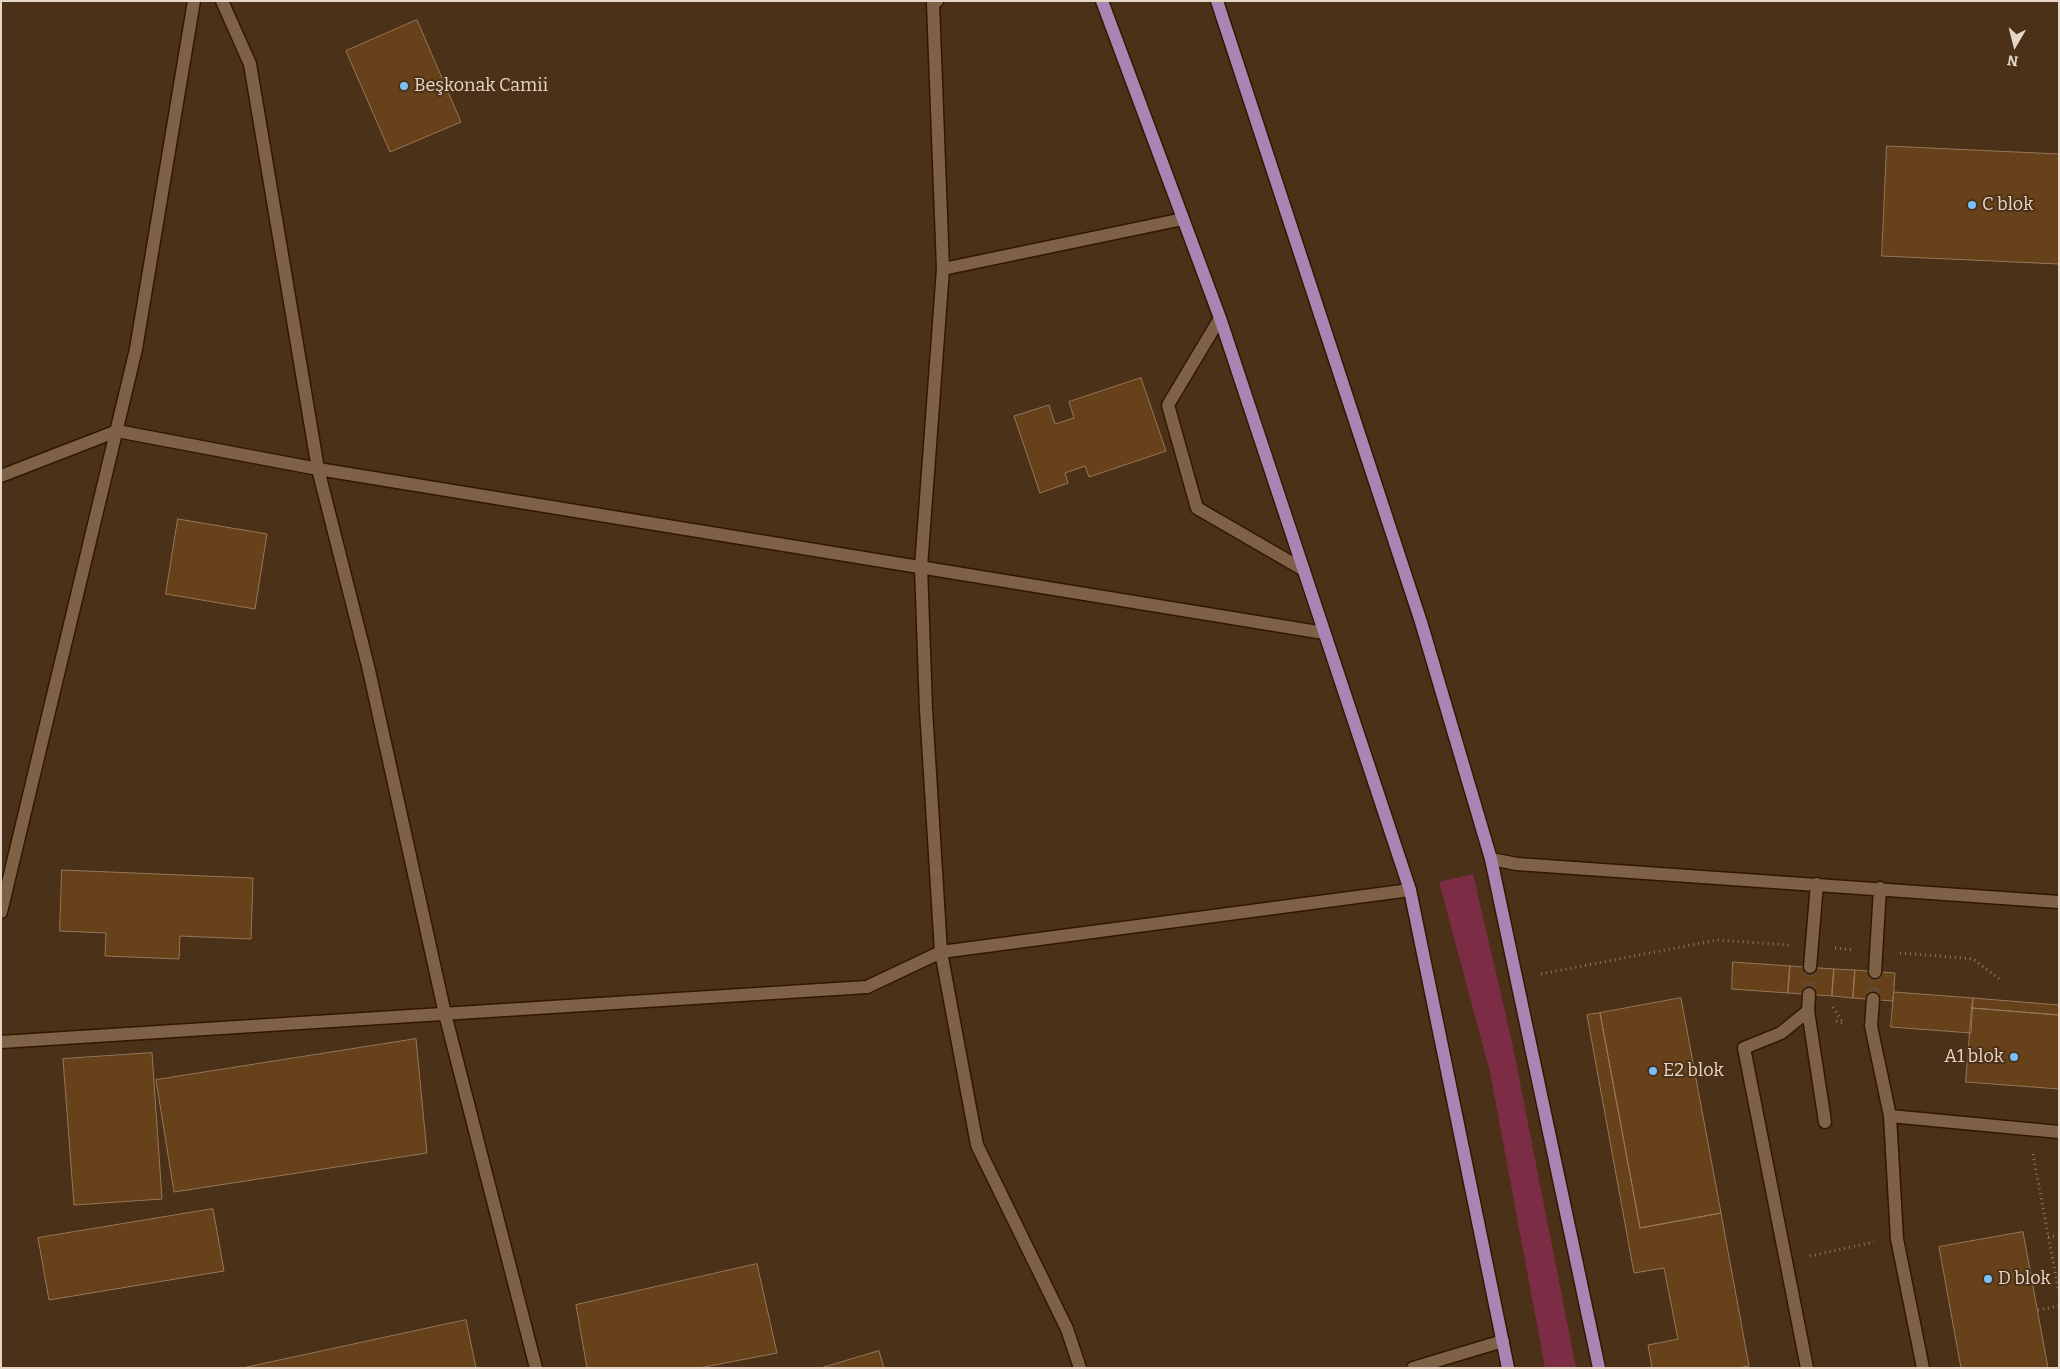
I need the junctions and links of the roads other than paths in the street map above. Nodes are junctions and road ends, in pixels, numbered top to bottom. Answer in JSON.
{"nodes":[{"id":1,"x":194,"y":1,"type":"edge"},
{"id":2,"x":222,"y":1,"type":"edge"},
{"id":3,"x":937,"y":1,"type":"edge"},
{"id":4,"x":1102,"y":1,"type":"edge"},
{"id":5,"x":1216,"y":1,"type":"edge"},
{"id":6,"x":1183,"y":219,"type":"junction"},
{"id":7,"x":944,"y":269,"type":"junction"},
{"id":8,"x":1220,"y":318,"type":"junction"},
{"id":9,"x":117,"y":431,"type":"junction"},
{"id":10,"x":318,"y":469,"type":"junction"},
{"id":11,"x":1,"y":476,"type":"edge"},
{"id":12,"x":921,"y":567,"type":"junction"},
{"id":13,"x":1304,"y":570,"type":"junction"},
{"id":14,"x":1324,"y":633,"type":"junction"},
{"id":15,"x":1491,"y":859,"type":"junction"},
{"id":16,"x":1817,"y":884,"type":"junction"},
{"id":17,"x":1880,"y":888,"type":"junction"},
{"id":18,"x":1410,"y":890,"type":"junction"},
{"id":19,"x":2059,"y":902,"type":"edge"},
{"id":20,"x":1,"y":912,"type":"edge"},
{"id":21,"x":941,"y":952,"type":"junction"},
{"id":22,"x":1810,"y":968,"type":"tunnel mouth"},
{"id":23,"x":1875,"y":972,"type":"tunnel mouth"},
{"id":24,"x":1809,"y":994,"type":"tunnel mouth"},
{"id":25,"x":1873,"y":999,"type":"tunnel mouth"},
{"id":26,"x":1808,"y":1011,"type":"junction"},
{"id":27,"x":445,"y":1014,"type":"junction"},
{"id":28,"x":1,"y":1042,"type":"edge"},
{"id":29,"x":1890,"y":1116,"type":"junction"},
{"id":30,"x":1825,"y":1122,"type":"dead end"},
{"id":31,"x":2059,"y":1132,"type":"edge"},
{"id":32,"x":1503,"y":1341,"type":"junction"},
{"id":33,"x":536,"y":1368,"type":"edge"},
{"id":34,"x":1080,"y":1368,"type":"edge"},
{"id":35,"x":1413,"y":1368,"type":"edge"},
{"id":36,"x":1508,"y":1368,"type":"edge"},
{"id":37,"x":1599,"y":1368,"type":"edge"},
{"id":38,"x":1807,"y":1368,"type":"edge"},
{"id":39,"x":1923,"y":1368,"type":"edge"}],
"edges":[{"from":1,"to":9,"type":"street"},
{"from":2,"to":10,"type":"street"},
{"from":3,"to":7,"type":"street"},
{"from":4,"to":6,"type":"main road"},
{"from":5,"to":15,"type":"main road"},
{"from":6,"to":7,"type":"street"},
{"from":6,"to":8,"type":"main road"},
{"from":7,"to":12,"type":"street"},
{"from":8,"to":13,"type":"main road"},
{"from":8,"to":13,"type":"street"},
{"from":9,"to":10,"type":"street"},
{"from":9,"to":11,"type":"street"},
{"from":9,"to":20,"type":"street"},
{"from":10,"to":12,"type":"street"},
{"from":10,"to":27,"type":"street"},
{"from":12,"to":14,"type":"street"},
{"from":12,"to":21,"type":"street"},
{"from":13,"to":14,"type":"main road"},
{"from":14,"to":18,"type":"main road"},
{"from":15,"to":16,"type":"street"},
{"from":15,"to":37,"type":"main road"},
{"from":16,"to":17,"type":"street"},
{"from":16,"to":22,"type":"street"},
{"from":17,"to":19,"type":"street"},
{"from":17,"to":23,"type":"street"},
{"from":18,"to":21,"type":"street"},
{"from":18,"to":32,"type":"main road"},
{"from":21,"to":27,"type":"street"},
{"from":21,"to":34,"type":"street"},
{"from":24,"to":26,"type":"street"},
{"from":25,"to":29,"type":"street"},
{"from":26,"to":30,"type":"street"},
{"from":26,"to":38,"type":"street"},
{"from":27,"to":28,"type":"street"},
{"from":27,"to":33,"type":"street"},
{"from":29,"to":31,"type":"street"},
{"from":29,"to":39,"type":"street"},
{"from":32,"to":35,"type":"street"},
{"from":32,"to":36,"type":"main road"}]}
